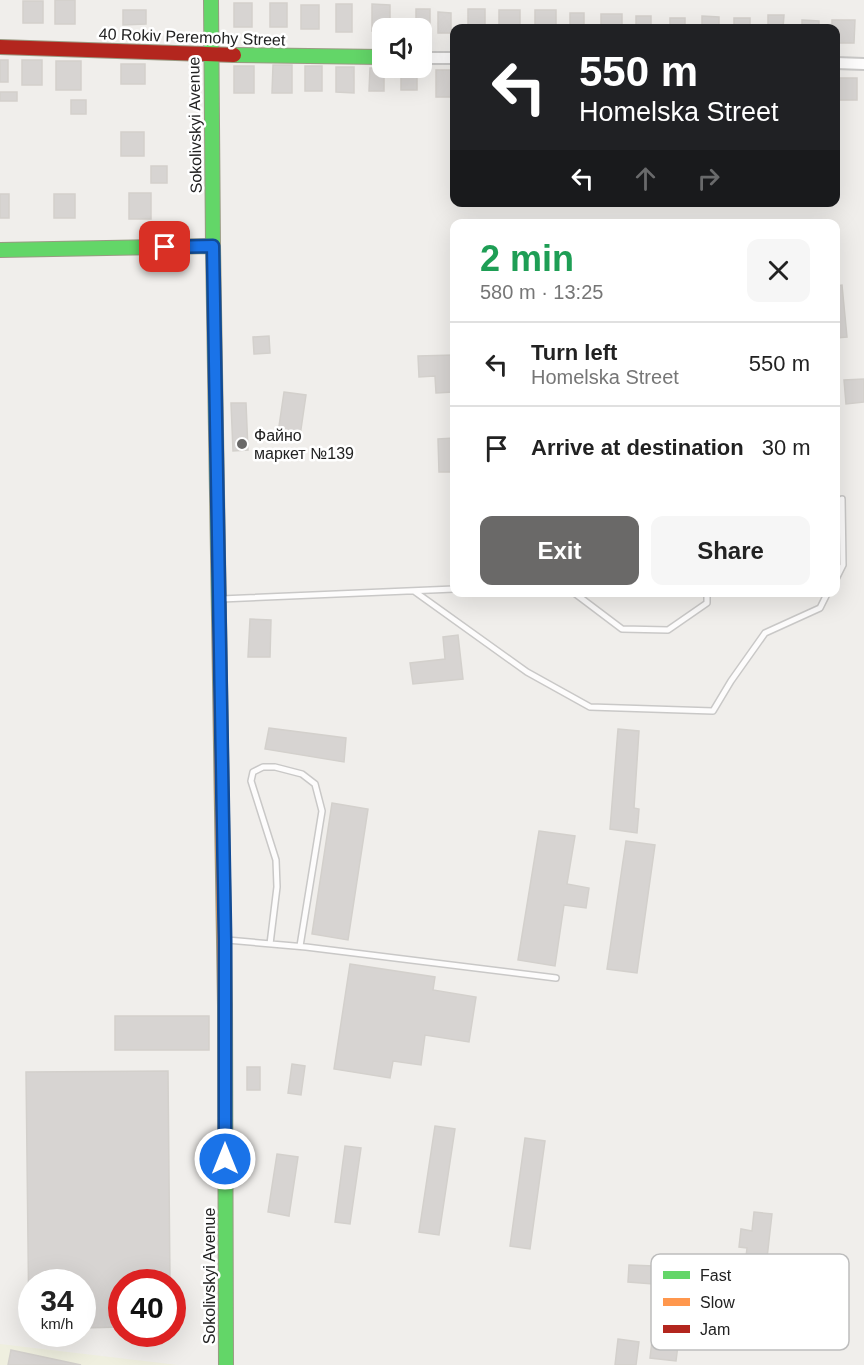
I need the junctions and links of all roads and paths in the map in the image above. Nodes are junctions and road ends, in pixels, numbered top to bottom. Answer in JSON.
{"nodes":[{"id":1,"x":211,"y":0,"type":"edge"},
{"id":2,"x":0,"y":46,"type":"edge"},
{"id":3,"x":211,"y":55,"type":"junction"},
{"id":4,"x":372,"y":57,"type":"edge"},
{"id":5,"x":432,"y":58,"type":"edge"},
{"id":6,"x":450,"y":58,"type":"edge"},
{"id":7,"x":840,"y":63,"type":"edge"},
{"id":8,"x":864,"y":64,"type":"edge"},
{"id":9,"x":213,"y":246,"type":"junction"},
{"id":10,"x":0,"y":250,"type":"edge"},
{"id":11,"x":842,"y":499,"type":"dead end"},
{"id":12,"x":840,"y":572,"type":"edge"},
{"id":13,"x":450,"y":589,"type":"edge"},
{"id":14,"x":414,"y":591,"type":"junction"},
{"id":15,"x":580,"y":597,"type":"edge"},
{"id":16,"x":707,"y":597,"type":"edge"},
{"id":17,"x":825,"y":597,"type":"edge"},
{"id":18,"x":219,"y":599,"type":"junction"},
{"id":19,"x":225,"y":940,"type":"junction"},
{"id":20,"x":270,"y":944,"type":"junction"},
{"id":21,"x":300,"y":946,"type":"junction"},
{"id":22,"x":556,"y":978,"type":"dead end"},
{"id":23,"x":226,"y":1365,"type":"edge"}],
"edges":[{"from":1,"to":3,"type":"street","name":"Sokolivskyi Avenue"},
{"from":2,"to":3,"type":"street","name":"40 Rokiv Peremohy Street"},
{"from":3,"to":4,"type":"street","name":"40 Rokiv Peremohy Street"},
{"from":3,"to":9,"type":"street","name":"Sokolivskyi Avenue"},
{"from":5,"to":6,"type":"street"},
{"from":7,"to":8,"type":"street"},
{"from":9,"to":10,"type":"street"},
{"from":9,"to":18,"type":"street","name":"Sokolivskyi Avenue"},
{"from":11,"to":12,"type":"lane"},
{"from":13,"to":14,"type":"lane"},
{"from":14,"to":17,"type":"lane"},
{"from":14,"to":18,"type":"lane"},
{"from":15,"to":16,"type":"lane"},
{"from":18,"to":19,"type":"street","name":"Sokolivskyi Avenue"},
{"from":19,"to":20,"type":"lane"},
{"from":19,"to":23,"type":"street","name":"Sokolivskyi Avenue"},
{"from":20,"to":21,"type":"lane"},
{"from":20,"to":21,"type":"lane"},
{"from":21,"to":22,"type":"lane"}]}
